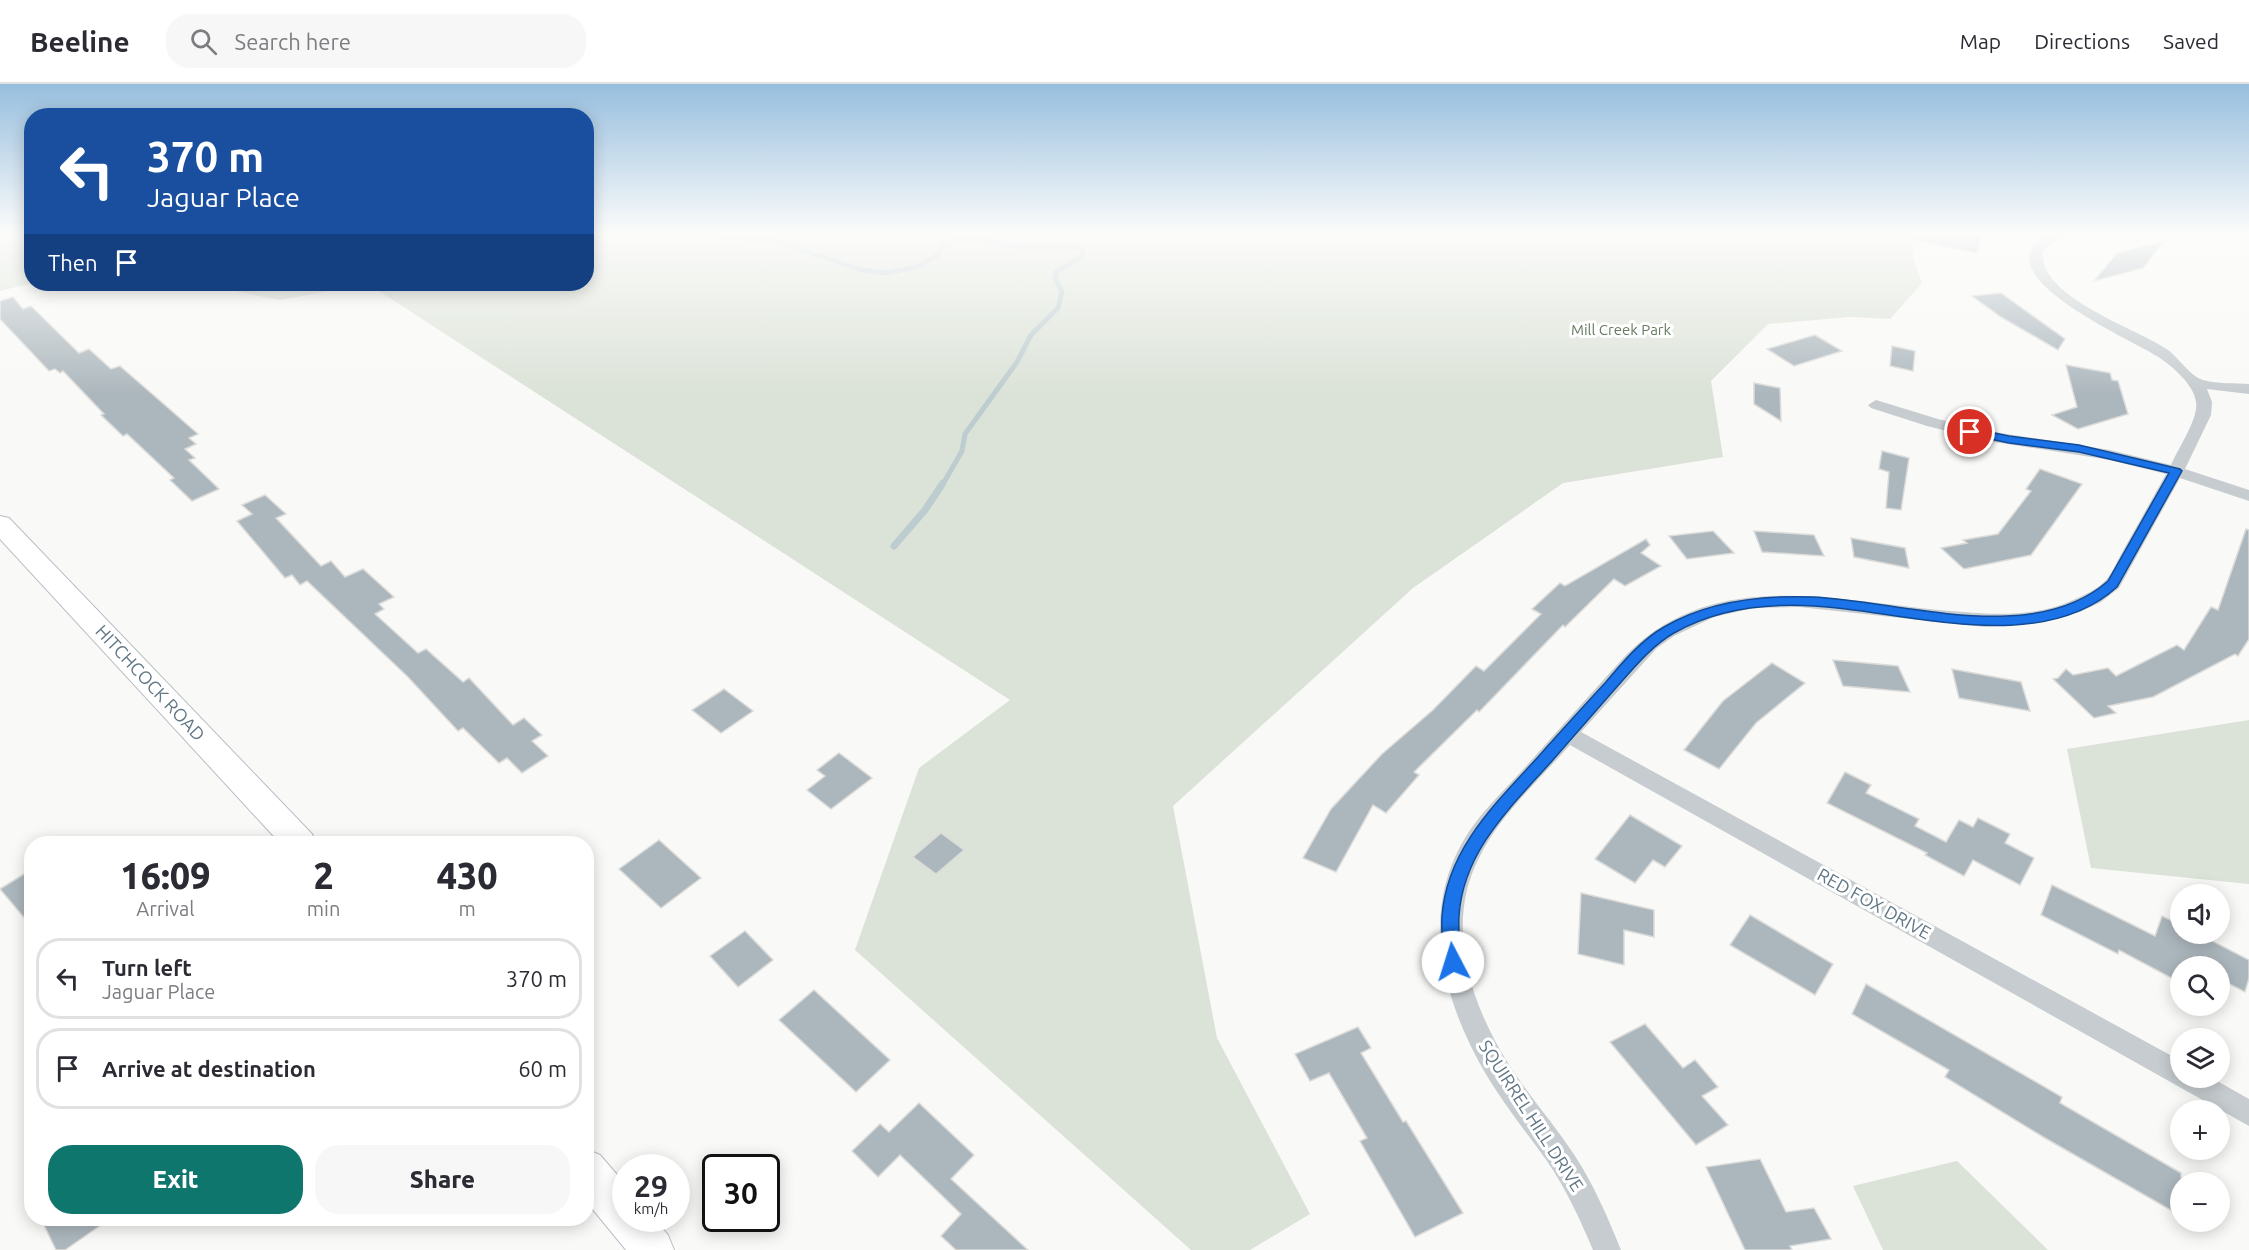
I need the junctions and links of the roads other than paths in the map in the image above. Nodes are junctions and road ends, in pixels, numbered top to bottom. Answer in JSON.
{"nodes":[{"id":1,"x":2052,"y":286,"type":"edge"},
{"id":2,"x":2197,"y":384,"type":"junction"},
{"id":3,"x":2249,"y":389,"type":"edge"},
{"id":4,"x":1876,"y":405,"type":"dead end"},
{"id":5,"x":2176,"y":471,"type":"junction"},
{"id":6,"x":2249,"y":496,"type":"edge"},
{"id":7,"x":0,"y":524,"type":"edge"},
{"id":8,"x":1566,"y":733,"type":"junction"},
{"id":9,"x":293,"y":836,"type":"edge"},
{"id":10,"x":2170,"y":1069,"type":"edge"},
{"id":11,"x":2205,"y":1088,"type":"edge"},
{"id":12,"x":2249,"y":1113,"type":"edge"},
{"id":13,"x":594,"y":1179,"type":"edge"},
{"id":14,"x":612,"y":1200,"type":"edge"},
{"id":15,"x":638,"y":1232,"type":"edge"},
{"id":16,"x":653,"y":1250,"type":"edge"},
{"id":17,"x":1607,"y":1250,"type":"edge"}],
"edges":[{"from":1,"to":2,"type":"street"},
{"from":2,"to":3,"type":"street"},
{"from":2,"to":5,"type":"street","name":"SQUIRREL HILL DRIVE"},
{"from":4,"to":5,"type":"street"},
{"from":5,"to":6,"type":"street"},
{"from":5,"to":8,"type":"street","name":"SQUIRREL HILL DRIVE"},
{"from":7,"to":9,"type":"street","name":"HITCHCOCK ROAD"},
{"from":8,"to":10,"type":"street","name":"RED FOX DRIVE"},
{"from":8,"to":17,"type":"street","name":"SQUIRREL HILL DRIVE"},
{"from":11,"to":12,"type":"street"},
{"from":13,"to":14,"type":"street"},
{"from":15,"to":16,"type":"street"}]}
